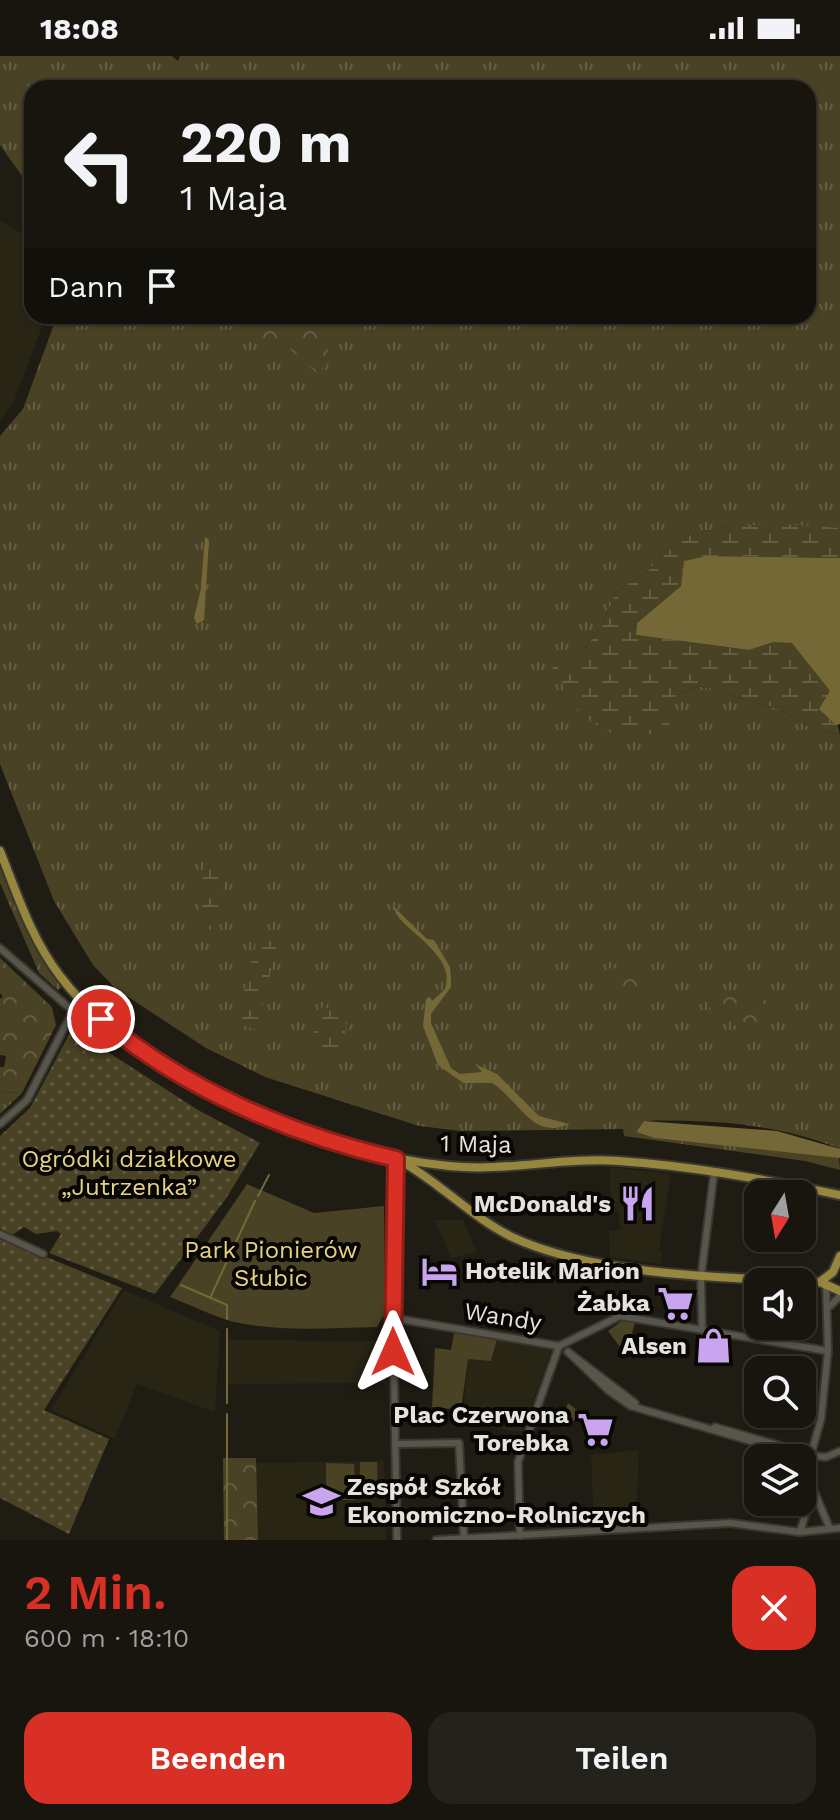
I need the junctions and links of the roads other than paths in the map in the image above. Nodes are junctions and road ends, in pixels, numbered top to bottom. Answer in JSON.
{"nodes":[{"id":1,"x":0,"y":851,"type":"edge"},
{"id":2,"x":0,"y":948,"type":"edge"},
{"id":3,"x":82,"y":1001,"type":"junction"},
{"id":4,"x":73,"y":1011,"type":"junction"},
{"id":5,"x":0,"y":1124,"type":"edge"},
{"id":6,"x":396,"y":1159,"type":"junction"},
{"id":7,"x":447,"y":1166,"type":"junction"},
{"id":8,"x":714,"y":1173,"type":"junction"},
{"id":9,"x":442,"y":1186,"type":"junction"},
{"id":10,"x":840,"y":1195,"type":"edge"},
{"id":11,"x":0,"y":1234,"type":"edge"},
{"id":12,"x":43,"y":1254,"type":"dead end"},
{"id":13,"x":838,"y":1260,"type":"edge"},
{"id":14,"x":701,"y":1274,"type":"junction"},
{"id":15,"x":840,"y":1278,"type":"edge"},
{"id":16,"x":823,"y":1283,"type":"junction"},
{"id":17,"x":840,"y":1294,"type":"edge"},
{"id":18,"x":829,"y":1309,"type":"junction"},
{"id":19,"x":393,"y":1318,"type":"junction"},
{"id":20,"x":702,"y":1328,"type":"junction"},
{"id":21,"x":564,"y":1348,"type":"junction"},
{"id":22,"x":828,"y":1351,"type":"junction"},
{"id":23,"x":395,"y":1444,"type":"junction"},
{"id":24,"x":765,"y":1444,"type":"edge"},
{"id":25,"x":812,"y":1444,"type":"edge"},
{"id":26,"x":840,"y":1451,"type":"edge"},
{"id":27,"x":816,"y":1456,"type":"edge"},
{"id":28,"x":816,"y":1501,"type":"edge"},
{"id":29,"x":840,"y":1528,"type":"edge"},
{"id":30,"x":830,"y":1529,"type":"junction"},
{"id":31,"x":803,"y":1535,"type":"edge"},
{"id":32,"x":520,"y":1536,"type":"junction"},
{"id":33,"x":546,"y":1537,"type":"edge"},
{"id":34,"x":464,"y":1538,"type":"junction"},
{"id":35,"x":397,"y":1540,"type":"edge"},
{"id":36,"x":436,"y":1540,"type":"edge"}],
"edges":[{"from":1,"to":3,"type":"main road","name":"1 Maja"},
{"from":2,"to":4,"type":"street"},
{"from":3,"to":4,"type":"street"},
{"from":3,"to":6,"type":"main road","name":"1 Maja"},
{"from":4,"to":5,"type":"street"},
{"from":6,"to":7,"type":"main road","name":"1 Maja"},
{"from":6,"to":9,"type":"main road"},
{"from":6,"to":19,"type":"street"},
{"from":7,"to":8,"type":"main road","name":"1 Maja"},
{"from":7,"to":9,"type":"main road"},
{"from":8,"to":10,"type":"main road","name":"1 Maja"},
{"from":8,"to":14,"type":"street"},
{"from":9,"to":14,"type":"main road"},
{"from":11,"to":12,"type":"street"},
{"from":13,"to":15,"type":"main road"},
{"from":13,"to":16,"type":"main road"},
{"from":14,"to":16,"type":"main road"},
{"from":14,"to":20,"type":"street"},
{"from":16,"to":17,"type":"main road"},
{"from":16,"to":18,"type":"street"},
{"from":17,"to":18,"type":"street"},
{"from":18,"to":22,"type":"street"},
{"from":19,"to":21,"type":"street","name":"Wandy"},
{"from":19,"to":23,"type":"street"},
{"from":20,"to":21,"type":"street"},
{"from":20,"to":22,"type":"street"},
{"from":21,"to":24,"type":"street"},
{"from":21,"to":32,"type":"street"},
{"from":22,"to":25,"type":"street"},
{"from":23,"to":34,"type":"street"},
{"from":23,"to":35,"type":"street"},
{"from":26,"to":27,"type":"street"},
{"from":28,"to":30,"type":"street"},
{"from":29,"to":30,"type":"street"},
{"from":30,"to":31,"type":"street"},
{"from":31,"to":33,"type":"street"},
{"from":32,"to":33,"type":"street"},
{"from":32,"to":34,"type":"street"},
{"from":34,"to":36,"type":"street"}]}
